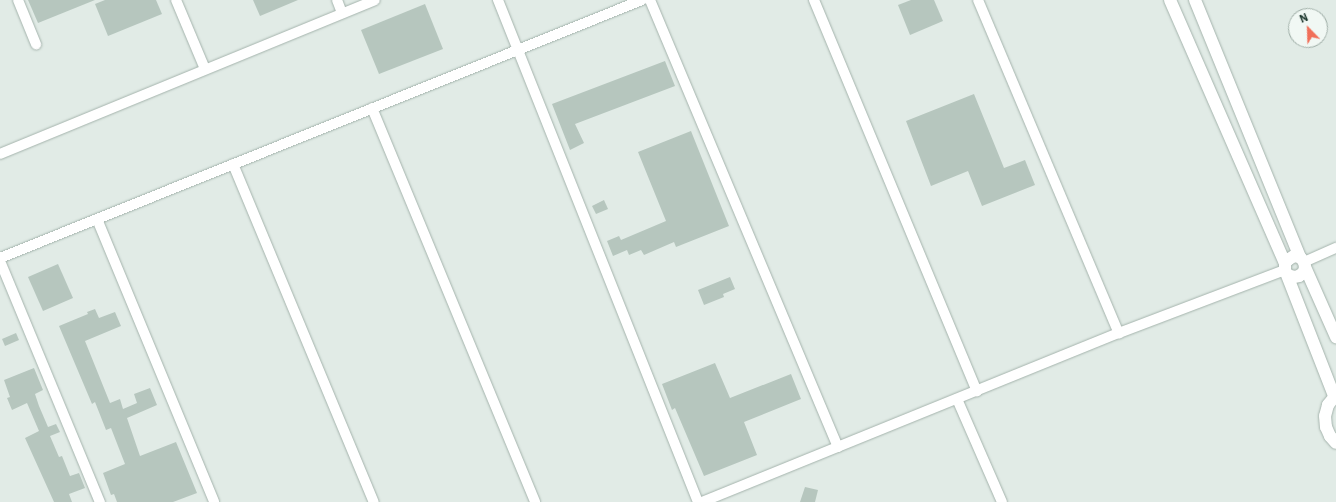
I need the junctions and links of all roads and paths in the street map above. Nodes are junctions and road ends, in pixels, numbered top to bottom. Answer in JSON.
{"nodes":[{"id":1,"x":18,"y":0,"type":"edge"},
{"id":2,"x":176,"y":0,"type":"edge"},
{"id":3,"x":337,"y":0,"type":"edge"},
{"id":4,"x":375,"y":0,"type":"edge"},
{"id":5,"x":498,"y":0,"type":"edge"},
{"id":6,"x":642,"y":0,"type":"edge"},
{"id":7,"x":650,"y":0,"type":"edge"},
{"id":8,"x":814,"y":0,"type":"edge"},
{"id":9,"x":978,"y":0,"type":"edge"},
{"id":10,"x":1170,"y":0,"type":"edge"},
{"id":11,"x":1195,"y":0,"type":"edge"},
{"id":12,"x":342,"y":13,"type":"junction"},
{"id":13,"x":36,"y":44,"type":"dead end"},
{"id":14,"x":519,"y":50,"type":"junction"},
{"id":15,"x":205,"y":69,"type":"junction"},
{"id":16,"x":372,"y":108,"type":"junction"},
{"id":17,"x":0,"y":154,"type":"edge"},
{"id":18,"x":233,"y":164,"type":"junction"},
{"id":19,"x":98,"y":219,"type":"junction"},
{"id":20,"x":1336,"y":248,"type":"edge"},
{"id":21,"x":0,"y":259,"type":"edge"},
{"id":22,"x":1303,"y":262,"type":"junction"},
{"id":23,"x":1286,"y":269,"type":"junction"},
{"id":24,"x":1119,"y":333,"type":"junction"},
{"id":25,"x":1336,"y":337,"type":"edge"},
{"id":26,"x":977,"y":391,"type":"junction"},
{"id":27,"x":1335,"y":396,"type":"edge"},
{"id":28,"x":957,"y":399,"type":"junction"},
{"id":29,"x":1336,"y":443,"type":"edge"},
{"id":30,"x":838,"y":447,"type":"junction"},
{"id":31,"x":100,"y":502,"type":"edge"},
{"id":32,"x":214,"y":502,"type":"edge"},
{"id":33,"x":374,"y":502,"type":"edge"},
{"id":34,"x":535,"y":502,"type":"edge"},
{"id":35,"x":698,"y":502,"type":"edge"},
{"id":36,"x":702,"y":502,"type":"edge"},
{"id":37,"x":1002,"y":502,"type":"edge"}],
"edges":[{"from":1,"to":13,"type":"street"},
{"from":2,"to":15,"type":"street"},
{"from":3,"to":12,"type":"street"},
{"from":4,"to":12,"type":"street"},
{"from":5,"to":14,"type":"street"},
{"from":6,"to":14,"type":"street"},
{"from":7,"to":30,"type":"street"},
{"from":8,"to":26,"type":"street"},
{"from":9,"to":24,"type":"street"},
{"from":10,"to":23,"type":"street"},
{"from":11,"to":22,"type":"street"},
{"from":12,"to":15,"type":"street"},
{"from":14,"to":16,"type":"street"},
{"from":14,"to":35,"type":"street"},
{"from":15,"to":17,"type":"street"},
{"from":16,"to":18,"type":"street"},
{"from":16,"to":34,"type":"street"},
{"from":18,"to":19,"type":"street"},
{"from":18,"to":33,"type":"street"},
{"from":19,"to":21,"type":"street"},
{"from":19,"to":32,"type":"street"},
{"from":20,"to":22,"type":"street"},
{"from":21,"to":31,"type":"street"},
{"from":22,"to":23,"type":"street"},
{"from":22,"to":23,"type":"street"},
{"from":22,"to":25,"type":"street"},
{"from":23,"to":24,"type":"street"},
{"from":23,"to":27,"type":"street"},
{"from":24,"to":26,"type":"street"},
{"from":26,"to":28,"type":"street"},
{"from":27,"to":29,"type":"street"},
{"from":28,"to":30,"type":"street"},
{"from":28,"to":37,"type":"street"},
{"from":30,"to":36,"type":"street"}]}
